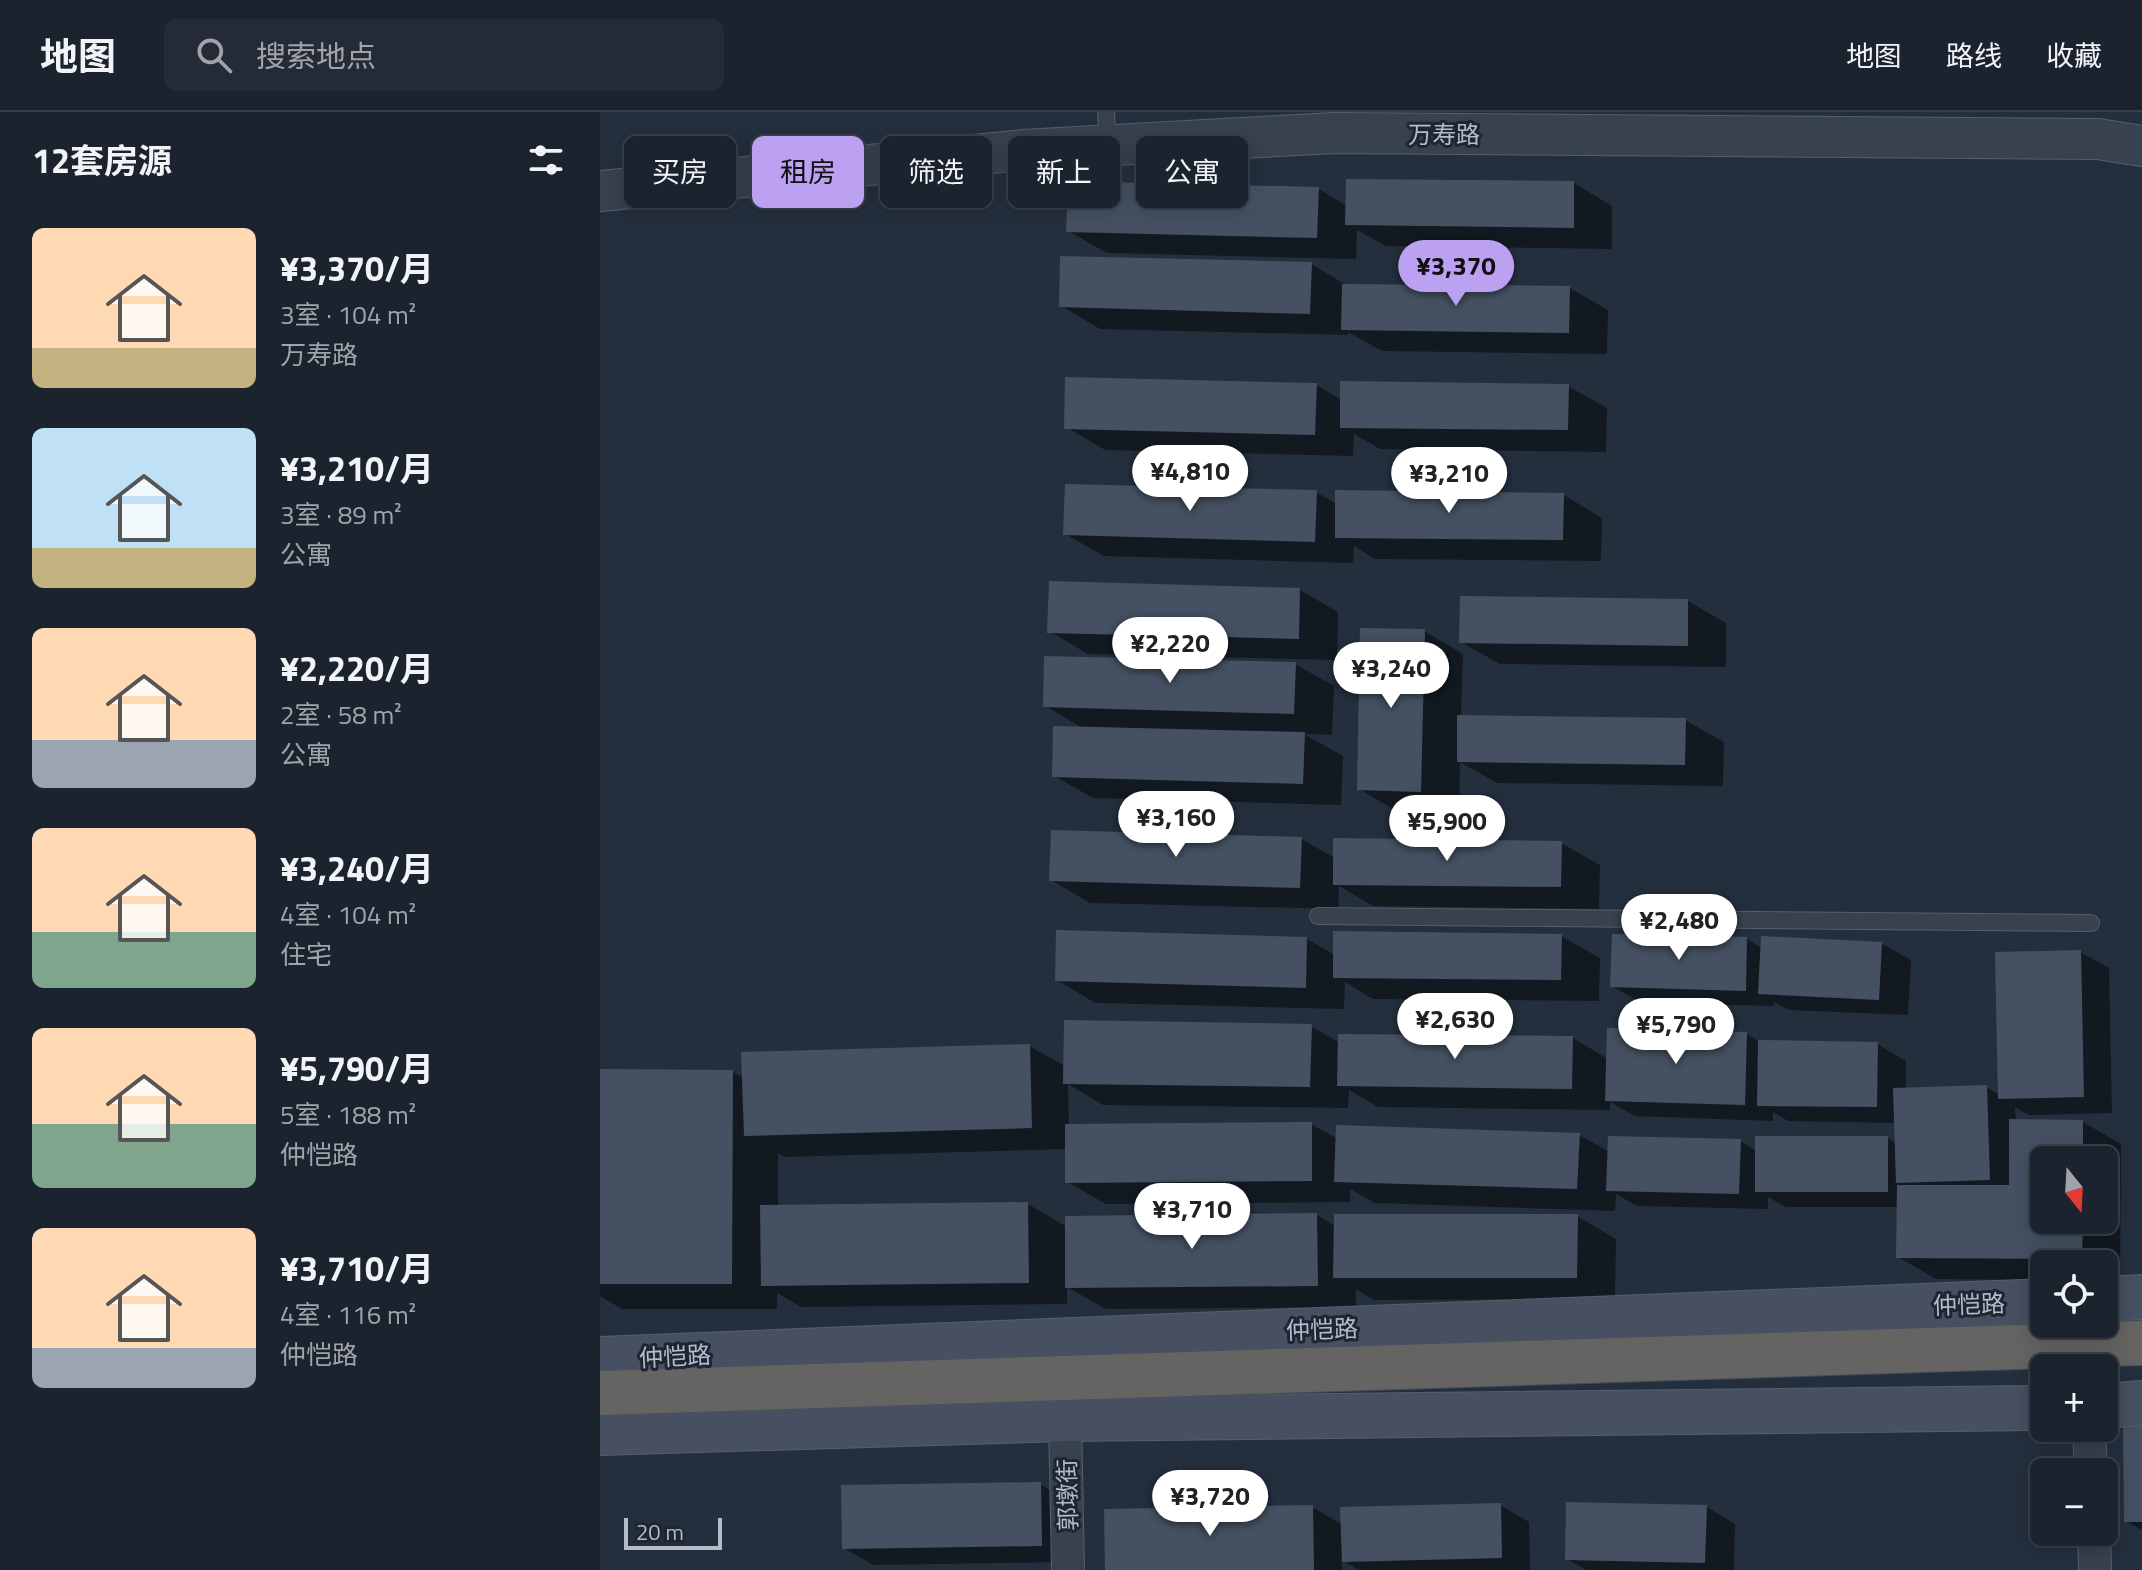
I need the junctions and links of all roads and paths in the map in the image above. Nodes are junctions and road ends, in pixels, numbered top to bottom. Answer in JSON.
{"nodes":[{"id":1,"x":1107,"y":128,"type":"edge"},
{"id":2,"x":2142,"y":146,"type":"edge"},
{"id":3,"x":600,"y":191,"type":"edge"},
{"id":4,"x":1318,"y":916,"type":"dead end"},
{"id":5,"x":2091,"y":923,"type":"dead end"},
{"id":6,"x":2142,"y":1297,"type":"edge"},
{"id":7,"x":2118,"y":1298,"type":"edge"},
{"id":8,"x":2030,"y":1302,"type":"edge"},
{"id":9,"x":2142,"y":1343,"type":"edge"},
{"id":10,"x":1728,"y":1357,"type":"junction"},
{"id":11,"x":600,"y":1359,"type":"edge"},
{"id":12,"x":2030,"y":1373,"type":"edge"},
{"id":13,"x":2118,"y":1373,"type":"edge"},
{"id":14,"x":2142,"y":1373,"type":"edge"},
{"id":15,"x":600,"y":1393,"type":"edge"},
{"id":16,"x":2142,"y":1403,"type":"edge"},
{"id":17,"x":2118,"y":1405,"type":"edge"},
{"id":18,"x":2030,"y":1408,"type":"edge"},
{"id":19,"x":1065,"y":1419,"type":"junction"},
{"id":20,"x":600,"y":1433,"type":"edge"},
{"id":21,"x":2094,"y":1546,"type":"edge"},
{"id":22,"x":1068,"y":1570,"type":"edge"},
{"id":23,"x":2095,"y":1570,"type":"edge"}],
"edges":[{"from":1,"to":2,"type":"street","name":"万寿路"},
{"from":1,"to":3,"type":"street","name":"万寿路"},
{"from":4,"to":5,"type":"lane"},
{"from":6,"to":7,"type":"main road"},
{"from":8,"to":11,"type":"main road","name":"仲恺路"},
{"from":9,"to":10,"type":"highway"},
{"from":10,"to":12,"type":"highway"},
{"from":10,"to":15,"type":"highway"},
{"from":13,"to":14,"type":"highway"},
{"from":16,"to":17,"type":"main road"},
{"from":18,"to":19,"type":"main road"},
{"from":19,"to":20,"type":"main road"},
{"from":19,"to":22,"type":"street","name":"郭墩街"},
{"from":21,"to":23,"type":"street"}]}
